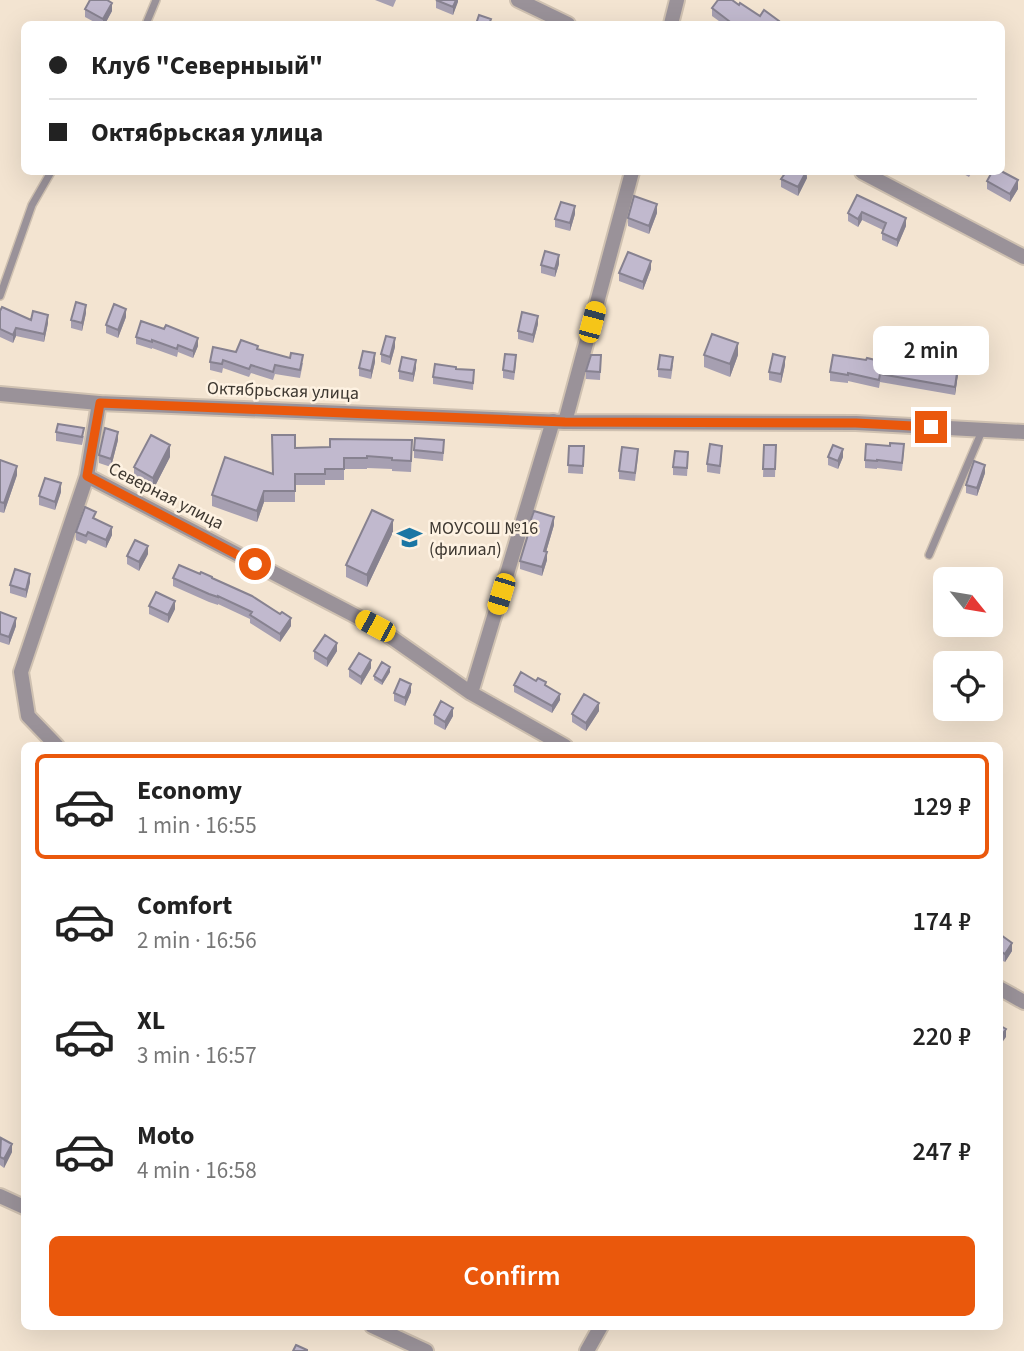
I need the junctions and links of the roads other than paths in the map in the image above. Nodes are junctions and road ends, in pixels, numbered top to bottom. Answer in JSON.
{"nodes":[{"id":1,"x":156,"y":0,"type":"edge"},
{"id":2,"x":518,"y":0,"type":"edge"},
{"id":3,"x":677,"y":0,"type":"edge"},
{"id":4,"x":147,"y":21,"type":"edge"},
{"id":5,"x":562,"y":21,"type":"edge"},
{"id":6,"x":672,"y":21,"type":"edge"},
{"id":7,"x":49,"y":175,"type":"edge"},
{"id":8,"x":631,"y":175,"type":"edge"},
{"id":9,"x":868,"y":175,"type":"edge"},
{"id":10,"x":1024,"y":257,"type":"edge"},
{"id":11,"x":0,"y":296,"type":"edge"},
{"id":12,"x":0,"y":394,"type":"edge"},
{"id":13,"x":100,"y":403,"type":"junction"},
{"id":14,"x":559,"y":422,"type":"junction"},
{"id":15,"x":982,"y":430,"type":"junction"},
{"id":16,"x":1024,"y":432,"type":"edge"},
{"id":17,"x":87,"y":476,"type":"junction"},
{"id":18,"x":929,"y":555,"type":"dead end"},
{"id":19,"x":471,"y":693,"type":"junction"},
{"id":20,"x":53,"y":742,"type":"edge"},
{"id":21,"x":558,"y":742,"type":"edge"},
{"id":22,"x":1003,"y":990,"type":"edge"},
{"id":23,"x":1024,"y":1002,"type":"edge"},
{"id":24,"x":0,"y":1196,"type":"edge"},
{"id":25,"x":21,"y":1205,"type":"edge"},
{"id":26,"x":381,"y":1330,"type":"edge"},
{"id":27,"x":599,"y":1330,"type":"edge"},
{"id":28,"x":426,"y":1351,"type":"edge"},
{"id":29,"x":587,"y":1351,"type":"edge"}],
"edges":[{"from":1,"to":4,"type":"lane"},
{"from":2,"to":5,"type":"street"},
{"from":3,"to":6,"type":"street"},
{"from":7,"to":11,"type":"lane"},
{"from":8,"to":14,"type":"street"},
{"from":9,"to":10,"type":"street"},
{"from":12,"to":13,"type":"street","name":"Октябрьская улица"},
{"from":13,"to":14,"type":"street","name":"Октябрьская улица"},
{"from":13,"to":17,"type":"street","name":"Северная улица"},
{"from":14,"to":15,"type":"street","name":"Октябрьская улица"},
{"from":14,"to":19,"type":"street"},
{"from":15,"to":16,"type":"street","name":"Октябрьская улица"},
{"from":15,"to":18,"type":"lane"},
{"from":17,"to":19,"type":"street","name":"Северная улица"},
{"from":17,"to":20,"type":"street"},
{"from":19,"to":21,"type":"street","name":"Северная улица"},
{"from":22,"to":23,"type":"street"},
{"from":24,"to":25,"type":"street"},
{"from":26,"to":28,"type":"street"},
{"from":27,"to":29,"type":"street"}]}
